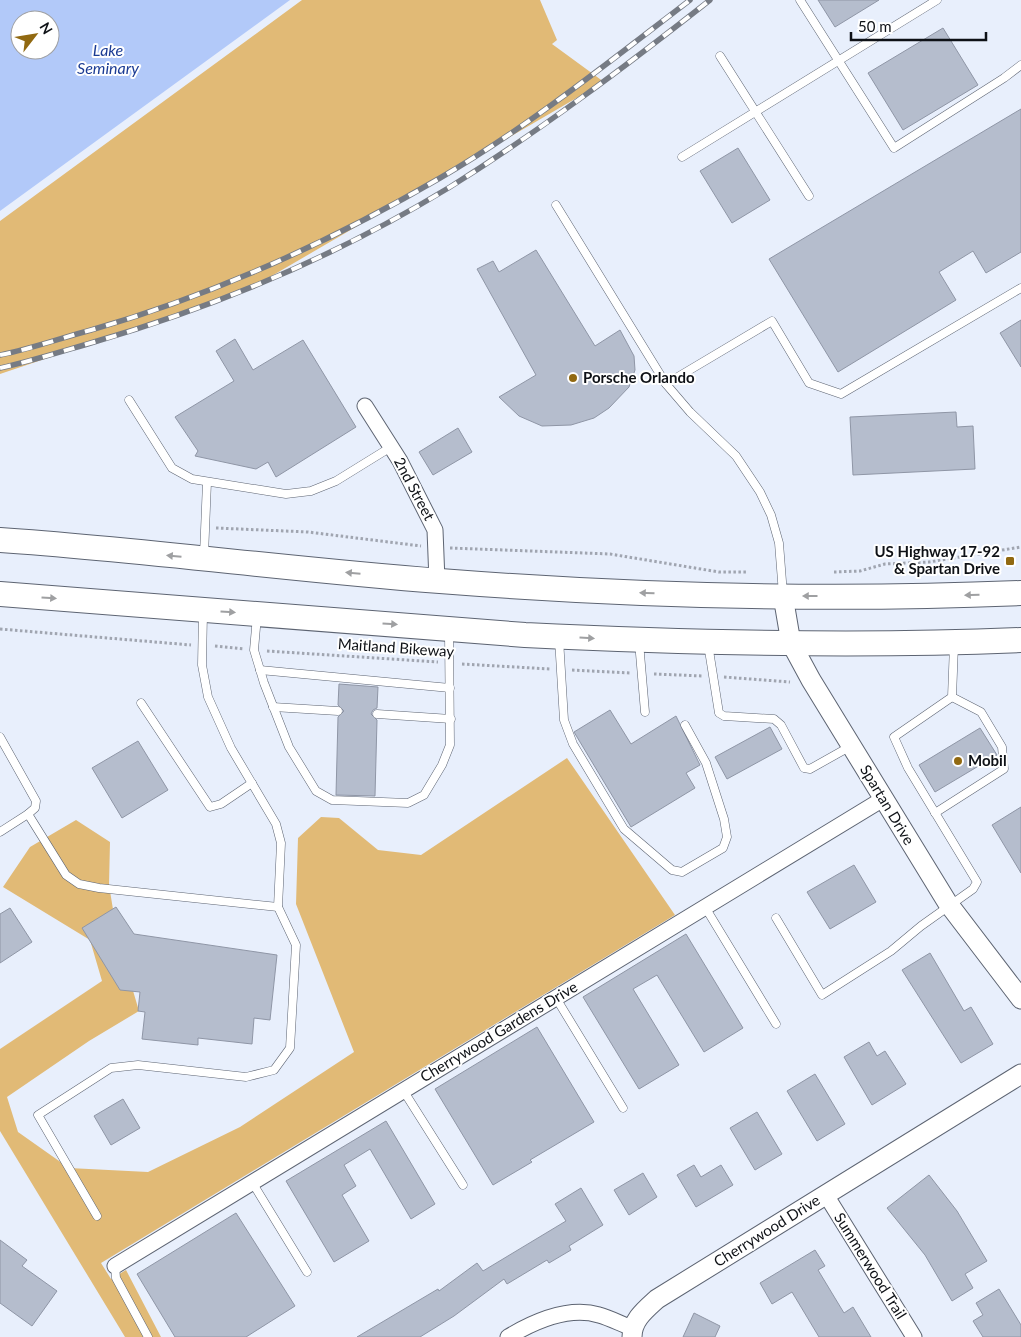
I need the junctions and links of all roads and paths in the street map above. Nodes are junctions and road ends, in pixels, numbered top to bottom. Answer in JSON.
{"nodes":[{"id":1,"x":800,"y":0,"type":"edge"},
{"id":2,"x":937,"y":0,"type":"edge"},
{"id":3,"x":720,"y":56,"type":"dead end"},
{"id":4,"x":837,"y":60,"type":"junction"},
{"id":5,"x":1021,"y":65,"type":"edge"},
{"id":6,"x":754,"y":112,"type":"junction"},
{"id":7,"x":682,"y":156,"type":"dead end"},
{"id":8,"x":809,"y":196,"type":"dead end"},
{"id":9,"x":556,"y":205,"type":"dead end"},
{"id":10,"x":1021,"y":288,"type":"edge"},
{"id":11,"x":666,"y":384,"type":"junction"},
{"id":12,"x":129,"y":400,"type":"dead end"},
{"id":13,"x":365,"y":406,"type":"dead end"},
{"id":14,"x":391,"y":447,"type":"junction"},
{"id":15,"x":207,"y":482,"type":"junction"},
{"id":16,"x":0,"y":530,"type":"edge"},
{"id":17,"x":0,"y":540,"type":"edge"},
{"id":18,"x":27,"y":542,"type":"junction"},
{"id":19,"x":1021,"y":547,"type":"edge"},
{"id":20,"x":457,"y":548,"type":"dead end"},
{"id":21,"x":204,"y":559,"type":"junction"},
{"id":22,"x":748,"y":572,"type":"dead end"},
{"id":23,"x":834,"y":572,"type":"dead end"},
{"id":24,"x":437,"y":581,"type":"junction"},
{"id":25,"x":1021,"y":593,"type":"edge"},
{"id":26,"x":0,"y":594,"type":"edge"},
{"id":27,"x":783,"y":596,"type":"junction"},
{"id":28,"x":203,"y":610,"type":"junction"},
{"id":29,"x":257,"y":614,"type":"junction"},
{"id":30,"x":0,"y":629,"type":"edge"},
{"id":31,"x":449,"y":629,"type":"junction"},
{"id":32,"x":558,"y":637,"type":"junction"},
{"id":33,"x":639,"y":640,"type":"junction"},
{"id":34,"x":1021,"y":640,"type":"edge"},
{"id":35,"x":707,"y":642,"type":"junction"},
{"id":36,"x":791,"y":643,"type":"junction"},
{"id":37,"x":954,"y":643,"type":"junction"},
{"id":38,"x":203,"y":646,"type":"junction"},
{"id":39,"x":254,"y":650,"type":"junction"},
{"id":40,"x":449,"y":663,"type":"junction"},
{"id":41,"x":260,"y":670,"type":"junction"},
{"id":42,"x":560,"y":670,"type":"junction"},
{"id":43,"x":642,"y":674,"type":"junction"},
{"id":44,"x":712,"y":676,"type":"junction"},
{"id":45,"x":790,"y":682,"type":"dead end"},
{"id":46,"x":450,"y":688,"type":"junction"},
{"id":47,"x":952,"y":697,"type":"junction"},
{"id":48,"x":141,"y":703,"type":"dead end"},
{"id":49,"x":273,"y":707,"type":"junction"},
{"id":50,"x":338,"y":711,"type":"dead end"},
{"id":51,"x":645,"y":712,"type":"dead end"},
{"id":52,"x":377,"y":714,"type":"dead end"},
{"id":53,"x":451,"y":719,"type":"junction"},
{"id":54,"x":685,"y":726,"type":"dead end"},
{"id":55,"x":0,"y":737,"type":"edge"},
{"id":56,"x":851,"y":746,"type":"junction"},
{"id":57,"x":252,"y":783,"type":"junction"},
{"id":58,"x":883,"y":799,"type":"junction"},
{"id":59,"x":935,"y":813,"type":"junction"},
{"id":60,"x":28,"y":814,"type":"junction"},
{"id":61,"x":0,"y":832,"type":"edge"},
{"id":62,"x":950,"y":906,"type":"junction"},
{"id":63,"x":278,"y":907,"type":"junction"},
{"id":64,"x":706,"y":907,"type":"junction"},
{"id":65,"x":776,"y":918,"type":"dead end"},
{"id":66,"x":556,"y":998,"type":"junction"},
{"id":67,"x":1021,"y":998,"type":"edge"},
{"id":68,"x":776,"y":1024,"type":"dead end"},
{"id":69,"x":1021,"y":1074,"type":"edge"},
{"id":70,"x":403,"y":1090,"type":"junction"},
{"id":71,"x":623,"y":1108,"type":"dead end"},
{"id":72,"x":252,"y":1182,"type":"junction"},
{"id":73,"x":463,"y":1185,"type":"dead end"},
{"id":74,"x":826,"y":1195,"type":"junction"},
{"id":75,"x":97,"y":1216,"type":"dead end"},
{"id":76,"x":115,"y":1266,"type":"joint"},
{"id":77,"x":307,"y":1272,"type":"dead end"},
{"id":78,"x":632,"y":1332,"type":"edge"},
{"id":79,"x":148,"y":1337,"type":"edge"},
{"id":80,"x":508,"y":1337,"type":"edge"},
{"id":81,"x":914,"y":1337,"type":"edge"}],
"edges":[{"from":1,"to":4,"type":"lane"},
{"from":2,"to":4,"type":"lane"},
{"from":3,"to":6,"type":"lane"},
{"from":4,"to":5,"type":"lane"},
{"from":4,"to":6,"type":"lane"},
{"from":6,"to":7,"type":"lane"},
{"from":6,"to":8,"type":"lane"},
{"from":9,"to":11,"type":"lane"},
{"from":10,"to":11,"type":"lane"},
{"from":11,"to":27,"type":"lane"},
{"from":12,"to":15,"type":"lane"},
{"from":13,"to":14,"type":"street","name":"2nd Street"},
{"from":14,"to":15,"type":"lane"},
{"from":14,"to":24,"type":"street","name":"2nd Street"},
{"from":15,"to":21,"type":"lane"},
{"from":16,"to":18,"type":"main road"},
{"from":17,"to":18,"type":"main road"},
{"from":21,"to":18,"type":"main road","one_way":true},
{"from":19,"to":23,"type":"path"},
{"from":20,"to":22,"type":"path"},
{"from":24,"to":21,"type":"main road","one_way":true},
{"from":27,"to":24,"type":"main road","one_way":true},
{"from":25,"to":27,"type":"main road","one_way":true},
{"from":26,"to":28,"type":"main road","one_way":true},
{"from":27,"to":36,"type":"street","name":"Spartan Drive"},
{"from":28,"to":29,"type":"main road","one_way":true},
{"from":28,"to":38,"type":"lane"},
{"from":29,"to":31,"type":"main road","one_way":true},
{"from":29,"to":39,"type":"lane"},
{"from":30,"to":38,"type":"path","name":"Maitland Bikeway"},
{"from":31,"to":32,"type":"main road"},
{"from":31,"to":40,"type":"lane"},
{"from":32,"to":33,"type":"main road","one_way":true},
{"from":32,"to":42,"type":"lane"},
{"from":33,"to":35,"type":"main road"},
{"from":33,"to":43,"type":"lane"},
{"from":34,"to":37,"type":"main road"},
{"from":35,"to":36,"type":"main road"},
{"from":35,"to":44,"type":"lane"},
{"from":36,"to":37,"type":"main road"},
{"from":36,"to":56,"type":"street","name":"Spartan Drive"},
{"from":37,"to":47,"type":"lane"},
{"from":38,"to":39,"type":"path","name":"Maitland Bikeway"},
{"from":38,"to":57,"type":"lane"},
{"from":39,"to":40,"type":"path","name":"Maitland Bikeway"},
{"from":39,"to":41,"type":"lane"},
{"from":40,"to":42,"type":"path","name":"Maitland Bikeway"},
{"from":40,"to":46,"type":"lane"},
{"from":41,"to":46,"type":"lane"},
{"from":41,"to":49,"type":"lane"},
{"from":42,"to":43,"type":"path","name":"Maitland Bikeway"},
{"from":42,"to":54,"type":"lane"},
{"from":43,"to":44,"type":"path","name":"Maitland Bikeway"},
{"from":43,"to":51,"type":"lane"},
{"from":44,"to":45,"type":"path","name":"Maitland Bikeway"},
{"from":44,"to":56,"type":"lane"},
{"from":46,"to":53,"type":"lane"},
{"from":47,"to":59,"type":"lane"},
{"from":47,"to":59,"type":"lane"},
{"from":48,"to":57,"type":"lane"},
{"from":49,"to":50,"type":"lane"},
{"from":49,"to":53,"type":"lane"},
{"from":52,"to":53,"type":"lane"},
{"from":55,"to":60,"type":"lane"},
{"from":56,"to":58,"type":"street","name":"Spartan Drive"},
{"from":57,"to":63,"type":"lane"},
{"from":58,"to":62,"type":"street","name":"Spartan Drive"},
{"from":58,"to":64,"type":"street","name":"Cherrywood Gardens Drive"},
{"from":59,"to":62,"type":"lane"},
{"from":60,"to":61,"type":"lane"},
{"from":60,"to":63,"type":"lane"},
{"from":62,"to":65,"type":"lane"},
{"from":62,"to":67,"type":"street","name":"Spartan Drive"},
{"from":63,"to":75,"type":"lane"},
{"from":64,"to":66,"type":"street","name":"Cherrywood Gardens Drive"},
{"from":64,"to":68,"type":"lane"},
{"from":66,"to":70,"type":"street","name":"Cherrywood Gardens Drive"},
{"from":66,"to":71,"type":"lane"},
{"from":69,"to":74,"type":"street","name":"Cherrywood Drive"},
{"from":70,"to":72,"type":"street","name":"Cherrywood Gardens Drive"},
{"from":70,"to":73,"type":"lane"},
{"from":72,"to":76,"type":"street","name":"Cherrywood Gardens Drive"},
{"from":72,"to":77,"type":"lane"},
{"from":74,"to":78,"type":"street","name":"Cherrywood Drive"},
{"from":74,"to":81,"type":"street","name":"Summerwood Trail"},
{"from":76,"to":79,"type":"lane"},
{"from":78,"to":80,"type":"street","name":"Cherrywood Drive"}]}
